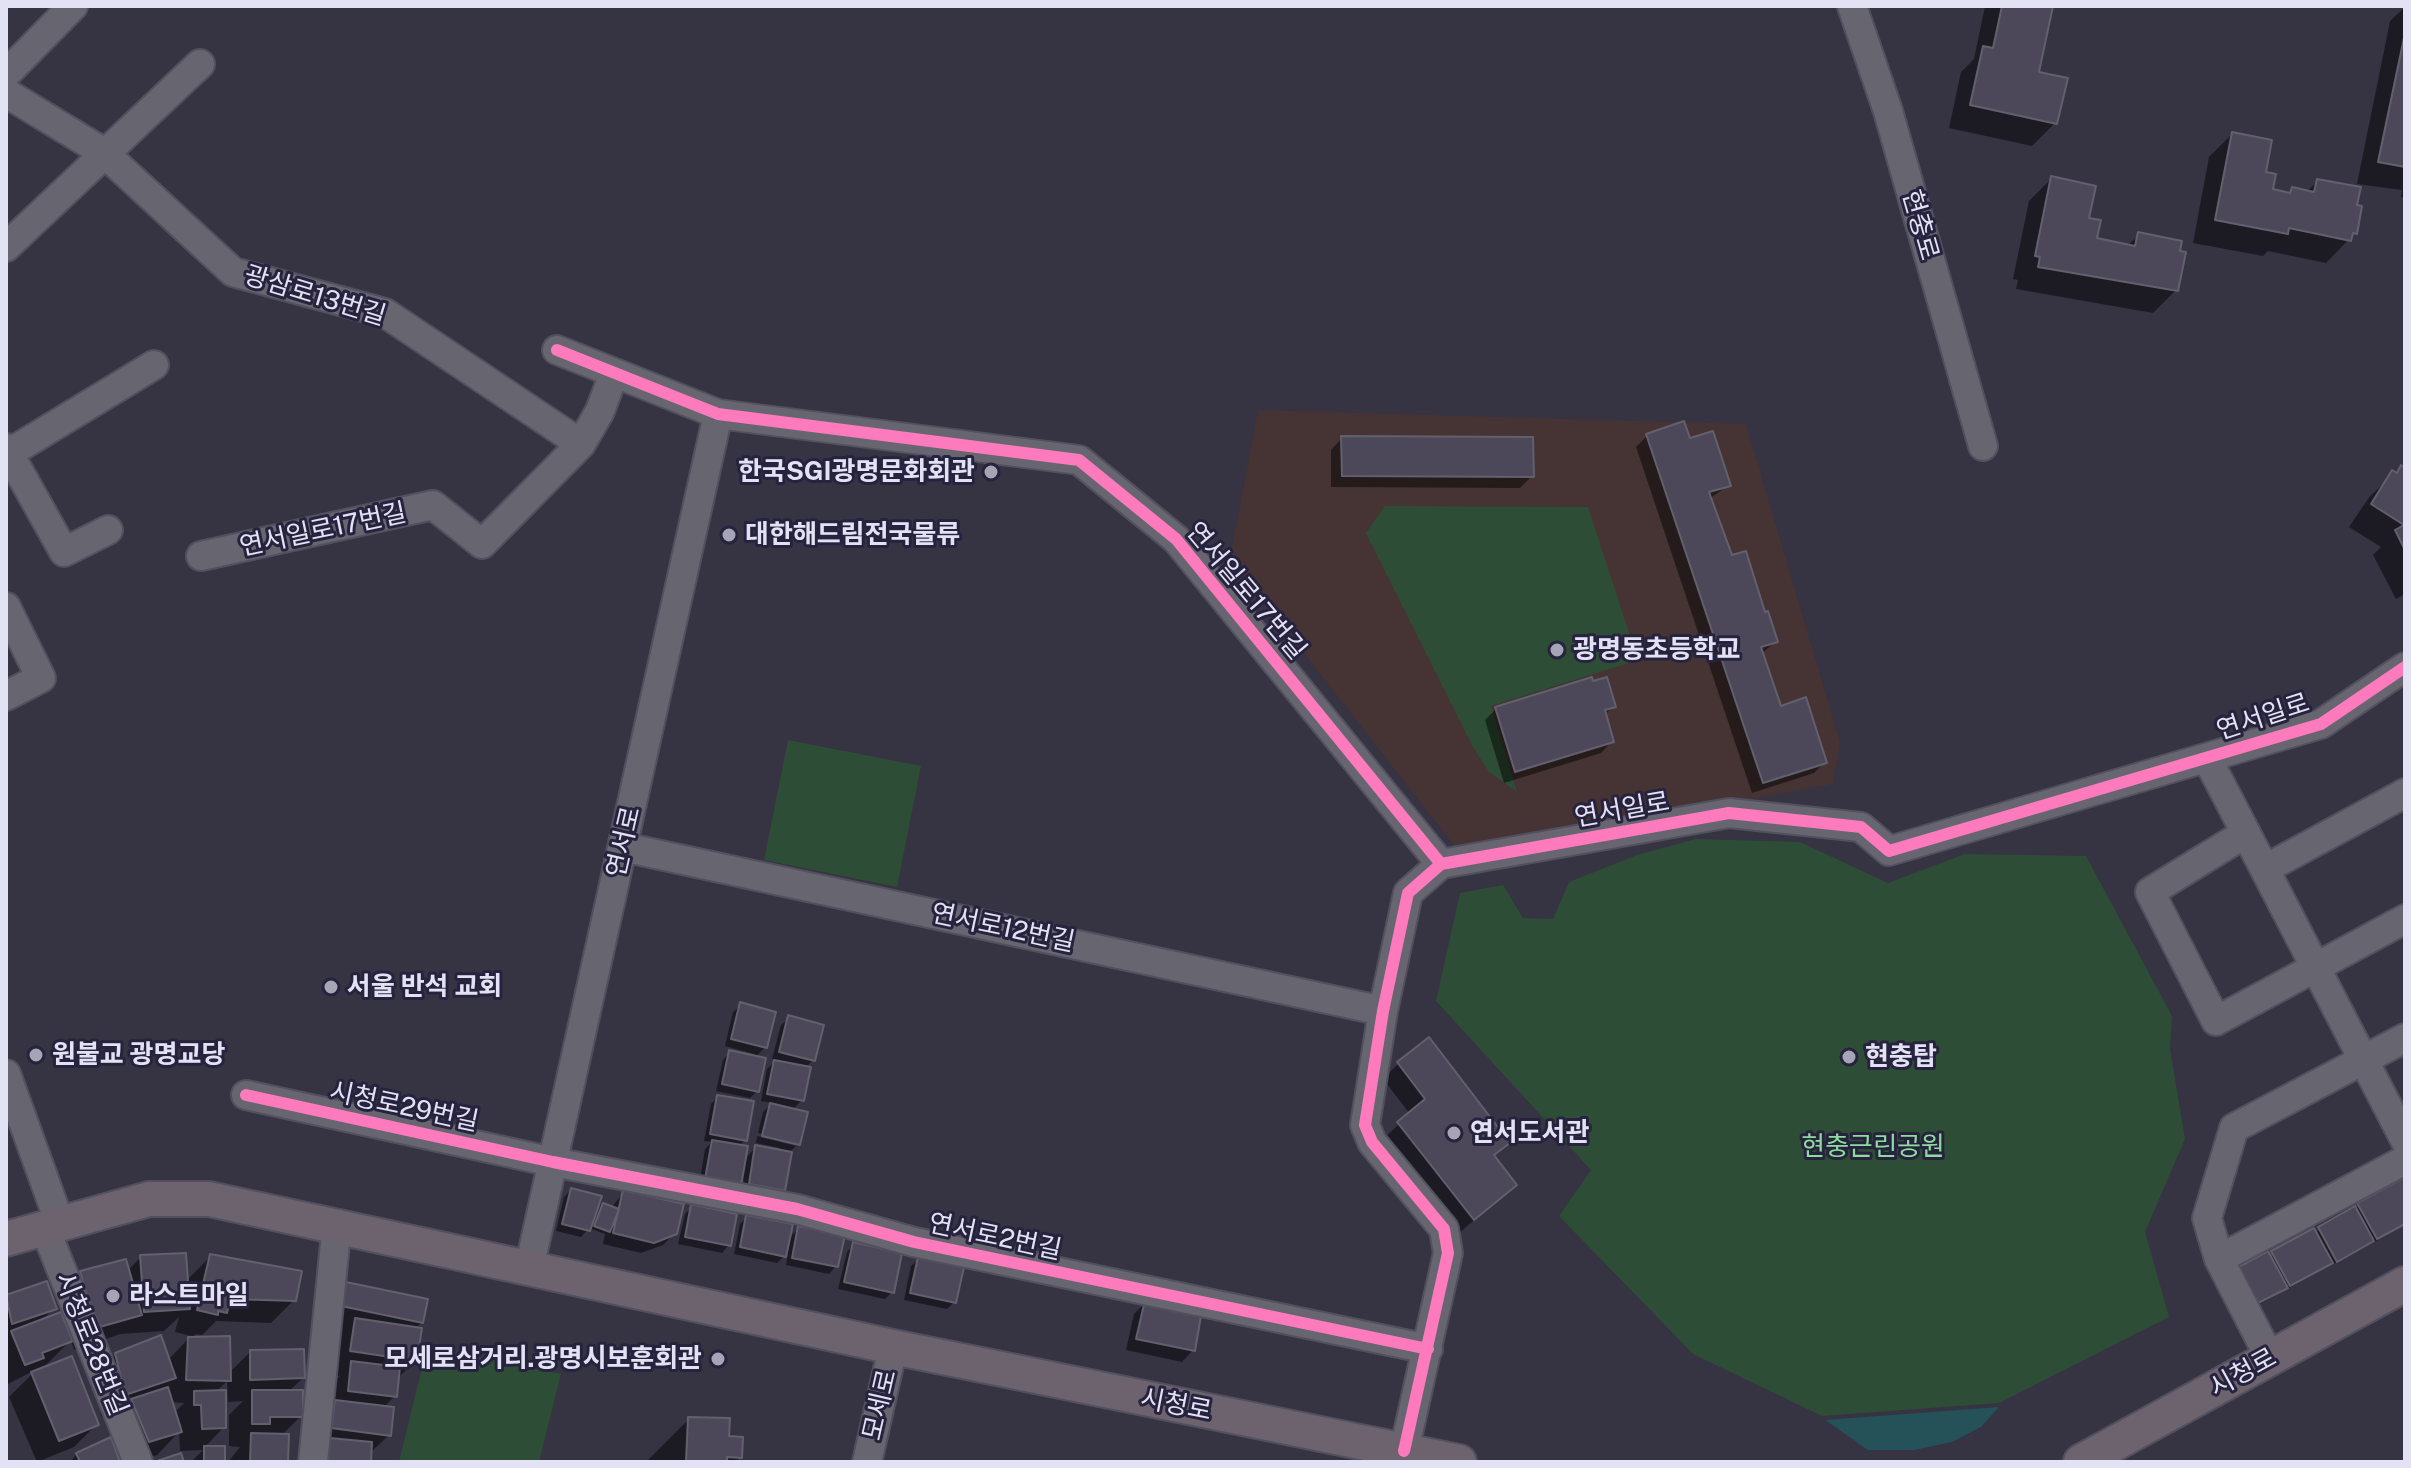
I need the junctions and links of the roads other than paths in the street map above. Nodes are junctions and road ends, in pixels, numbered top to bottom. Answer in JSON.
{"nodes":[{"id":1,"x":73,"y":6,"type":"edge"},
{"id":2,"x":1852,"y":6,"type":"edge"},
{"id":3,"x":200,"y":64,"type":"dead end"},
{"id":4,"x":6,"y":74,"type":"edge"},
{"id":5,"x":12,"y":106,"type":"edge"},
{"id":6,"x":103,"y":152,"type":"junction"},
{"id":7,"x":6,"y":247,"type":"edge"},
{"id":8,"x":557,"y":350,"type":"dead end"},
{"id":9,"x":154,"y":365,"type":"dead end"},
{"id":10,"x":614,"y":373,"type":"junction"},
{"id":11,"x":718,"y":414,"type":"junction"},
{"id":12,"x":581,"y":444,"type":"junction"},
{"id":13,"x":1983,"y":446,"type":"dead end"},
{"id":14,"x":7,"y":452,"type":"edge"},
{"id":15,"x":108,"y":530,"type":"dead end"},
{"id":16,"x":201,"y":556,"type":"dead end"},
{"id":17,"x":6,"y":607,"type":"edge"},
{"id":18,"x":2405,"y":667,"type":"edge"},
{"id":19,"x":6,"y":696,"type":"edge"},
{"id":20,"x":2207,"y":758,"type":"junction"},
{"id":21,"x":2405,"y":793,"type":"edge"},
{"id":22,"x":2246,"y":833,"type":"junction"},
{"id":23,"x":623,"y":847,"type":"junction"},
{"id":24,"x":1441,"y":864,"type":"junction"},
{"id":25,"x":2265,"y":869,"type":"junction"},
{"id":26,"x":2405,"y":919,"type":"edge"},
{"id":27,"x":2316,"y":968,"type":"junction"},
{"id":28,"x":1383,"y":1011,"type":"junction"},
{"id":29,"x":2405,"y":1038,"type":"edge"},
{"id":30,"x":2364,"y":1060,"type":"junction"},
{"id":31,"x":6,"y":1074,"type":"edge"},
{"id":32,"x":246,"y":1095,"type":"dead end"},
{"id":33,"x":2405,"y":1140,"type":"edge"},
{"id":34,"x":2405,"y":1160,"type":"edge"},
{"id":35,"x":553,"y":1162,"type":"junction"},
{"id":36,"x":52,"y":1223,"type":"junction"},
{"id":37,"x":337,"y":1224,"type":"junction"},
{"id":38,"x":6,"y":1239,"type":"edge"},
{"id":39,"x":2219,"y":1259,"type":"junction"},
{"id":40,"x":529,"y":1269,"type":"junction"},
{"id":41,"x":2405,"y":1284,"type":"edge"},
{"id":42,"x":893,"y":1347,"type":"junction"},
{"id":43,"x":1428,"y":1349,"type":"junction"},
{"id":44,"x":2270,"y":1358,"type":"junction"},
{"id":45,"x":1404,"y":1451,"type":"junction"},
{"id":46,"x":138,"y":1462,"type":"edge"},
{"id":47,"x":313,"y":1462,"type":"edge"},
{"id":48,"x":867,"y":1462,"type":"edge"},
{"id":49,"x":1459,"y":1462,"type":"edge"},
{"id":50,"x":2081,"y":1462,"type":"edge"}],
"edges":[{"from":1,"to":4,"type":"street"},
{"from":2,"to":13,"type":"street","name":"현충로"},
{"from":3,"to":6,"type":"street"},
{"from":5,"to":6,"type":"street","name":"광삼로13번길"},
{"from":6,"to":7,"type":"street"},
{"from":6,"to":12,"type":"street","name":"광삼로13번길"},
{"from":8,"to":10,"type":"street","name":"연서일로17번길"},
{"from":9,"to":14,"type":"street"},
{"from":10,"to":11,"type":"street","name":"연서일로17번길"},
{"from":10,"to":12,"type":"street"},
{"from":11,"to":23,"type":"street","name":"연서로"},
{"from":11,"to":24,"type":"street","name":"연서일로17번길"},
{"from":12,"to":16,"type":"street","name":"연서일로17번길"},
{"from":14,"to":15,"type":"street"},
{"from":17,"to":19,"type":"street"},
{"from":18,"to":20,"type":"street","name":"연서일로"},
{"from":20,"to":22,"type":"street"},
{"from":20,"to":24,"type":"street","name":"연서일로"},
{"from":21,"to":25,"type":"street"},
{"from":22,"to":25,"type":"street"},
{"from":22,"to":27,"type":"street"},
{"from":23,"to":28,"type":"street","name":"연서로12번길"},
{"from":23,"to":35,"type":"street","name":"연서로"},
{"from":24,"to":28,"type":"street"},
{"from":25,"to":27,"type":"street"},
{"from":26,"to":27,"type":"street"},
{"from":27,"to":30,"type":"street"},
{"from":28,"to":43,"type":"street"},
{"from":29,"to":30,"type":"street"},
{"from":30,"to":33,"type":"street"},
{"from":30,"to":39,"type":"street"},
{"from":31,"to":36,"type":"street"},
{"from":32,"to":35,"type":"street","name":"시청로29번길"},
{"from":34,"to":39,"type":"street"},
{"from":35,"to":40,"type":"street","name":"연서로"},
{"from":35,"to":43,"type":"street","name":"연서로2번길"},
{"from":36,"to":37,"type":"main road","name":"시청로"},
{"from":36,"to":38,"type":"main road","name":"시청로"},
{"from":36,"to":46,"type":"street","name":"시청로28번길"},
{"from":37,"to":40,"type":"main road","name":"시청로"},
{"from":37,"to":47,"type":"street"},
{"from":39,"to":44,"type":"street"},
{"from":40,"to":42,"type":"main road","name":"시청로"},
{"from":41,"to":44,"type":"main road","name":"시청로"},
{"from":42,"to":45,"type":"main road","name":"시청로"},
{"from":42,"to":48,"type":"street","name":"모세로"},
{"from":43,"to":45,"type":"street"},
{"from":44,"to":50,"type":"main road","name":"시청로"},
{"from":45,"to":49,"type":"main road","name":"시청로"}]}
